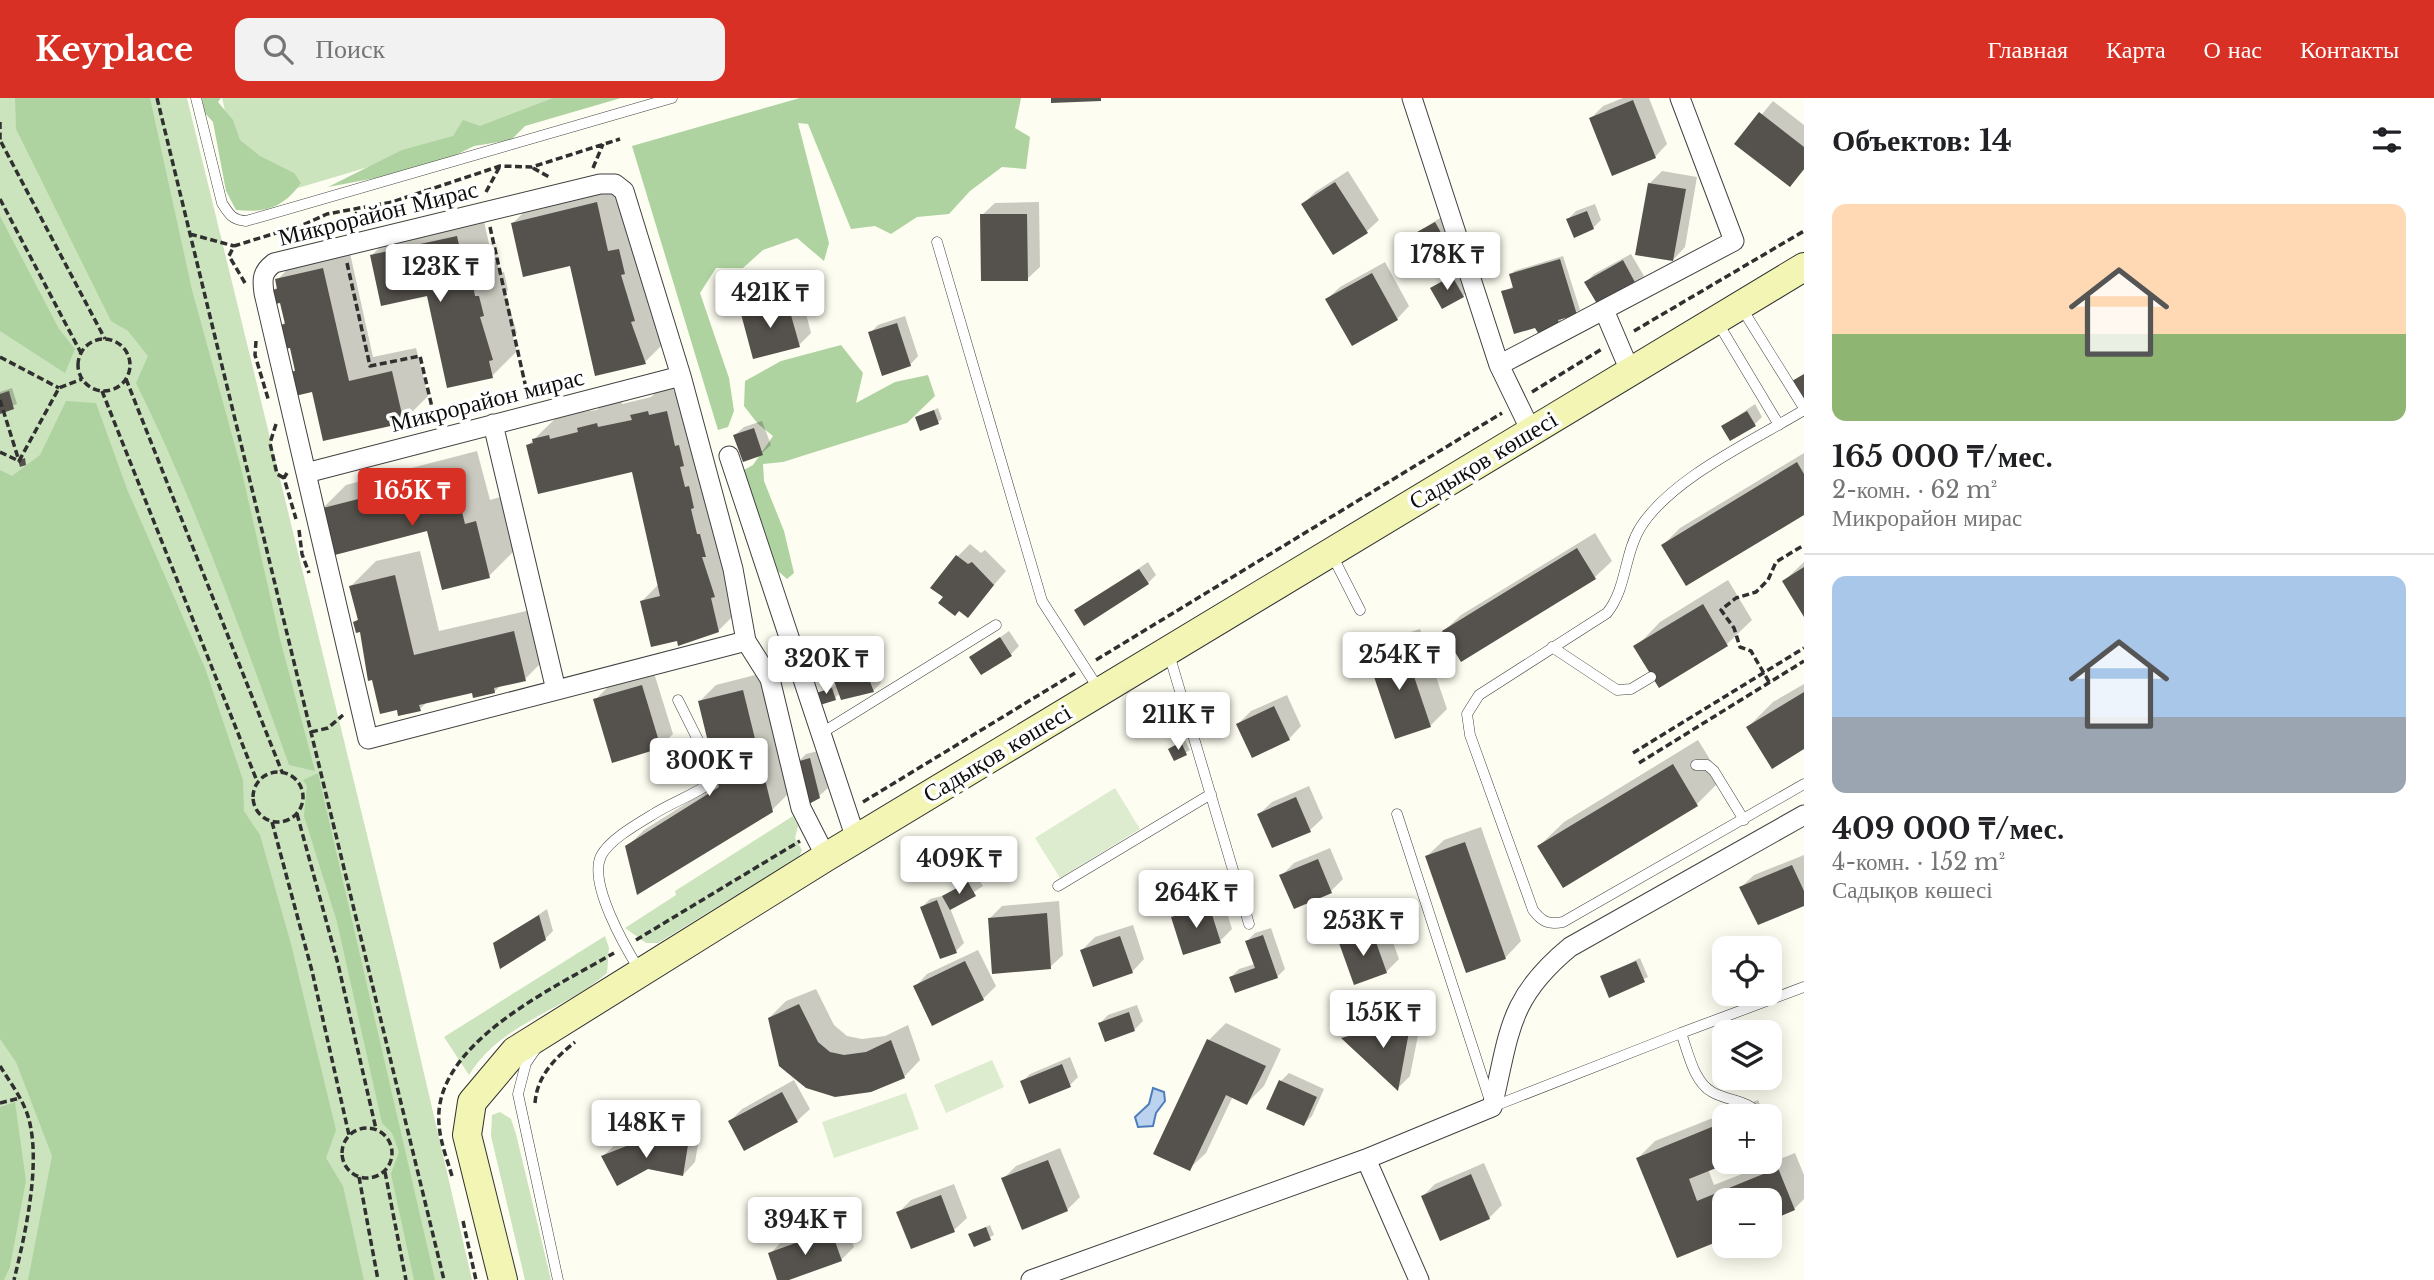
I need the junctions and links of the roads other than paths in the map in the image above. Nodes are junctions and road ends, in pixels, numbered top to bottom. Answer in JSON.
{"nodes":[{"id":1,"x":196,"y":98,"type":"edge"},
{"id":2,"x":672,"y":98,"type":"edge"},
{"id":3,"x":1412,"y":98,"type":"edge"},
{"id":4,"x":1680,"y":98,"type":"edge"},
{"id":5,"x":937,"y":242,"type":"dead end"},
{"id":6,"x":1804,"y":267,"type":"edge"},
{"id":7,"x":1740,"y":305,"type":"junction"},
{"id":8,"x":1604,"y":310,"type":"junction"},
{"id":9,"x":1716,"y":320,"type":"junction"},
{"id":10,"x":1499,"y":365,"type":"junction"},
{"id":11,"x":1630,"y":371,"type":"junction"},
{"id":12,"x":681,"y":376,"type":"junction"},
{"id":13,"x":1804,"y":409,"type":"edge"},
{"id":14,"x":493,"y":424,"type":"junction"},
{"id":15,"x":1779,"y":425,"type":"junction"},
{"id":16,"x":1531,"y":431,"type":"junction"},
{"id":17,"x":729,"y":456,"type":"dead end"},
{"id":18,"x":299,"y":469,"type":"junction"},
{"id":19,"x":1331,"y":552,"type":"junction"},
{"id":20,"x":1360,"y":610,"type":"dead end"},
{"id":21,"x":996,"y":625,"type":"dead end"},
{"id":22,"x":746,"y":641,"type":"junction"},
{"id":23,"x":1552,"y":647,"type":"junction"},
{"id":24,"x":1168,"y":650,"type":"junction"},
{"id":25,"x":1651,"y":677,"type":"dead end"},
{"id":26,"x":556,"y":690,"type":"junction"},
{"id":27,"x":1100,"y":691,"type":"junction"},
{"id":28,"x":678,"y":700,"type":"dead end"},
{"id":29,"x":820,"y":734,"type":"junction"},
{"id":30,"x":1696,"y":765,"type":"dead end"},
{"id":31,"x":1804,"y":784,"type":"edge"},
{"id":32,"x":1211,"y":794,"type":"junction"},
{"id":33,"x":1397,"y":814,"type":"dead end"},
{"id":34,"x":1804,"y":815,"type":"edge"},
{"id":35,"x":1744,"y":820,"type":"junction"},
{"id":36,"x":856,"y":839,"type":"junction"},
{"id":37,"x":826,"y":857,"type":"junction"},
{"id":38,"x":1058,"y":886,"type":"dead end"},
{"id":39,"x":1249,"y":924,"type":"dead end"},
{"id":40,"x":640,"y":971,"type":"junction"},
{"id":41,"x":1804,"y":987,"type":"edge"},
{"id":42,"x":551,"y":1026,"type":"junction"},
{"id":43,"x":1681,"y":1033,"type":"junction"},
{"id":44,"x":1748,"y":1104,"type":"edge"},
{"id":45,"x":1492,"y":1107,"type":"junction"},
{"id":46,"x":1366,"y":1158,"type":"junction"},
{"id":47,"x":502,"y":1280,"type":"edge"},
{"id":48,"x":558,"y":1280,"type":"edge"},
{"id":49,"x":1031,"y":1280,"type":"edge"},
{"id":50,"x":1419,"y":1280,"type":"edge"}],
"edges":[{"from":1,"to":2,"type":"lane"},
{"from":3,"to":10,"type":"street"},
{"from":4,"to":8,"type":"street"},
{"from":5,"to":27,"type":"lane"},
{"from":6,"to":7,"type":"street","name":"Садықов көшесі"},
{"from":7,"to":9,"type":"street","name":"Садықов көшесі"},
{"from":7,"to":13,"type":"lane"},
{"from":8,"to":10,"type":"street"},
{"from":8,"to":11,"type":"street"},
{"from":9,"to":11,"type":"street","name":"Садықов көшесі"},
{"from":9,"to":15,"type":"lane"},
{"from":10,"to":16,"type":"street"},
{"from":11,"to":16,"type":"street","name":"Садықов көшесі"},
{"from":12,"to":14,"type":"street","name":"Микрорайон мирас"},
{"from":12,"to":18,"type":"street","name":"Микрорайон Мирас"},
{"from":12,"to":22,"type":"street","name":"Микрорайон Мирас"},
{"from":13,"to":15,"type":"lane"},
{"from":14,"to":18,"type":"street","name":"Микрорайон мирас"},
{"from":14,"to":26,"type":"street","name":"Микрорайон Мирас"},
{"from":15,"to":23,"type":"lane"},
{"from":16,"to":19,"type":"street","name":"Садықов көшесі"},
{"from":17,"to":29,"type":"street"},
{"from":18,"to":26,"type":"street","name":"Микрорайон Мирас"},
{"from":19,"to":20,"type":"lane"},
{"from":19,"to":24,"type":"street","name":"Садықов көшесі"},
{"from":21,"to":29,"type":"lane"},
{"from":22,"to":26,"type":"street","name":"Микрорайон Мирас"},
{"from":22,"to":37,"type":"street","name":"Микрорайон Мирас"},
{"from":23,"to":25,"type":"lane"},
{"from":23,"to":35,"type":"lane"},
{"from":24,"to":27,"type":"street","name":"Садықов көшесі"},
{"from":24,"to":32,"type":"lane"},
{"from":27,"to":36,"type":"street","name":"Садықов көшесі"},
{"from":28,"to":40,"type":"lane"},
{"from":29,"to":36,"type":"street"},
{"from":30,"to":35,"type":"lane"},
{"from":31,"to":35,"type":"lane"},
{"from":32,"to":38,"type":"lane"},
{"from":32,"to":39,"type":"lane"},
{"from":33,"to":45,"type":"lane"},
{"from":34,"to":45,"type":"street"},
{"from":36,"to":37,"type":"street","name":"Садықов көшесі"},
{"from":37,"to":40,"type":"street","name":"Садықов көшесі"},
{"from":40,"to":42,"type":"street","name":"Садықов көшесі"},
{"from":41,"to":43,"type":"lane"},
{"from":42,"to":47,"type":"street","name":"Садықов көшесі"},
{"from":42,"to":48,"type":"lane"},
{"from":43,"to":44,"type":"lane"},
{"from":43,"to":45,"type":"lane"},
{"from":45,"to":46,"type":"street"},
{"from":46,"to":49,"type":"street"},
{"from":46,"to":50,"type":"street"}]}
